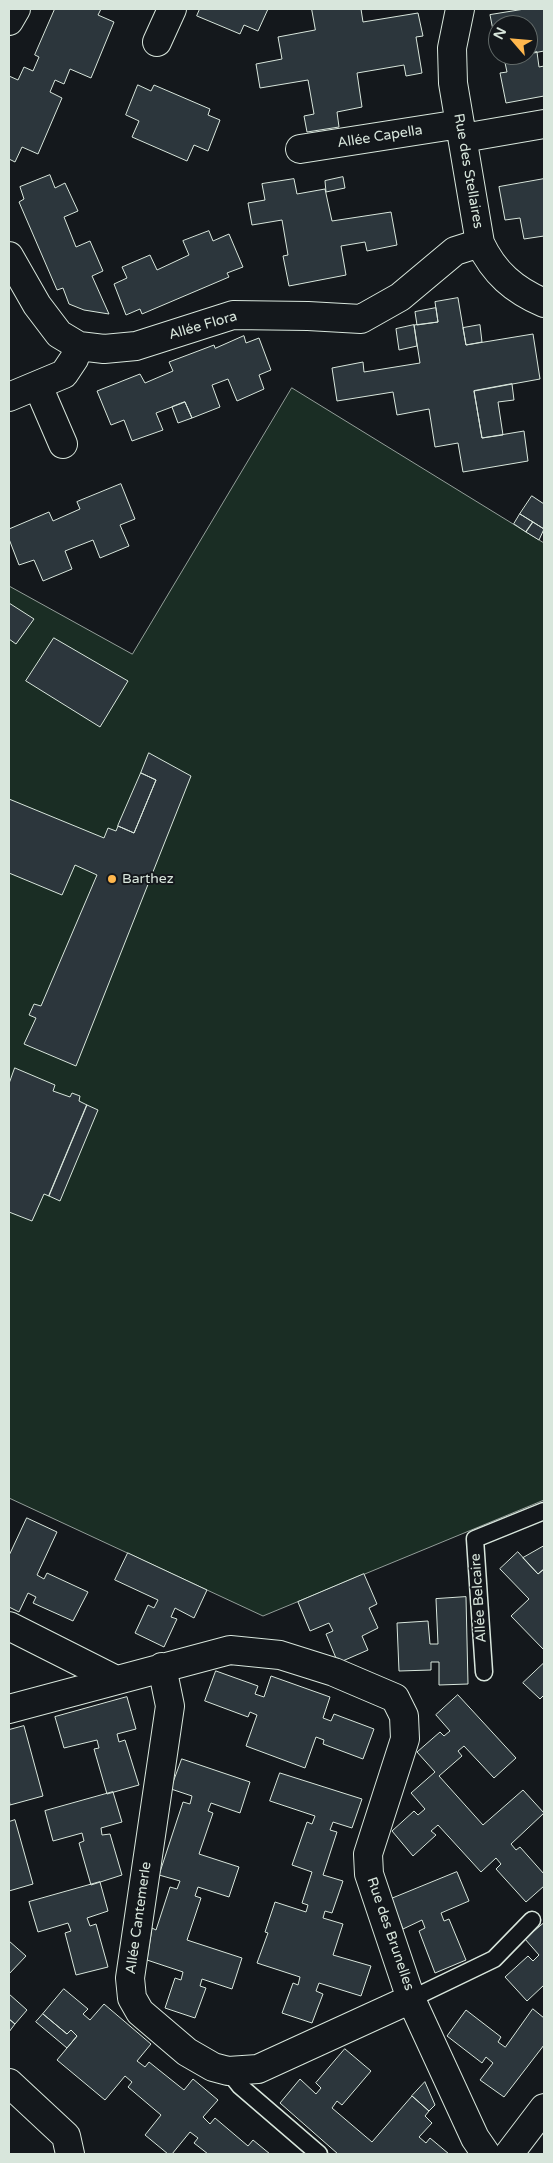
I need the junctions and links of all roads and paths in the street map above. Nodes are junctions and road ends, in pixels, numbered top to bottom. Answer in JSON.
{"nodes":[{"id":1,"x":16,"y":9,"type":"edge"},
{"id":2,"x":172,"y":9,"type":"edge"},
{"id":3,"x":460,"y":9,"type":"edge"},
{"id":4,"x":9,"y":21,"type":"edge"},
{"id":5,"x":157,"y":42,"type":"dead end"},
{"id":6,"x":544,"y":124,"type":"edge"},
{"id":7,"x":461,"y":131,"type":"junction"},
{"id":8,"x":300,"y":149,"type":"dead end"},
{"id":9,"x":480,"y":243,"type":"junction"},
{"id":10,"x":9,"y":256,"type":"edge"},
{"id":11,"x":544,"y":303,"type":"edge"},
{"id":12,"x":80,"y":346,"type":"junction"},
{"id":13,"x":38,"y":386,"type":"junction"},
{"id":14,"x":9,"y":397,"type":"edge"},
{"id":15,"x":63,"y":444,"type":"dead end"},
{"id":16,"x":544,"y":1511,"type":"edge"},
{"id":17,"x":9,"y":1626,"type":"edge"},
{"id":18,"x":162,"y":1667,"type":"junction"},
{"id":19,"x":484,"y":1672,"type":"dead end"},
{"id":20,"x":114,"y":1680,"type":"junction"},
{"id":21,"x":9,"y":1709,"type":"edge"},
{"id":22,"x":532,"y":1920,"type":"dead end"},
{"id":23,"x":412,"y":1999,"type":"junction"},
{"id":24,"x":228,"y":2071,"type":"junction"},
{"id":25,"x":9,"y":2083,"type":"edge"},
{"id":26,"x":544,"y":2108,"type":"edge"},
{"id":27,"x":70,"y":2154,"type":"edge"},
{"id":28,"x":319,"y":2154,"type":"edge"},
{"id":29,"x":486,"y":2154,"type":"edge"},
{"id":30,"x":509,"y":2154,"type":"edge"}],
"edges":[{"from":1,"to":4,"type":"street"},
{"from":2,"to":5,"type":"street"},
{"from":3,"to":7,"type":"street","name":"Rue des Stellaires"},
{"from":6,"to":7,"type":"street","name":"Allée Capella"},
{"from":7,"to":8,"type":"street","name":"Allée Capella"},
{"from":7,"to":9,"type":"street","name":"Rue des Stellaires"},
{"from":9,"to":11,"type":"street","name":"Rue des Stellaires"},
{"from":9,"to":12,"type":"street","name":"Allée Flora"},
{"from":10,"to":12,"type":"street","name":"Allée Flora"},
{"from":12,"to":13,"type":"street"},
{"from":13,"to":14,"type":"street"},
{"from":13,"to":15,"type":"street"},
{"from":16,"to":19,"type":"lane","name":"Allée Belcaire"},
{"from":17,"to":20,"type":"street"},
{"from":18,"to":20,"type":"street","name":"Rue des Brunelles"},
{"from":18,"to":23,"type":"street","name":"Rue des Brunelles"},
{"from":18,"to":24,"type":"street","name":"Allée Cantemerle"},
{"from":20,"to":21,"type":"street","name":"Rue des Brunelles"},
{"from":22,"to":23,"type":"lane"},
{"from":23,"to":24,"type":"street","name":"Allée Cantemerle"},
{"from":23,"to":29,"type":"street","name":"Rue des Brunelles"},
{"from":24,"to":28,"type":"lane"},
{"from":25,"to":27,"type":"street"},
{"from":26,"to":30,"type":"street"}]}
